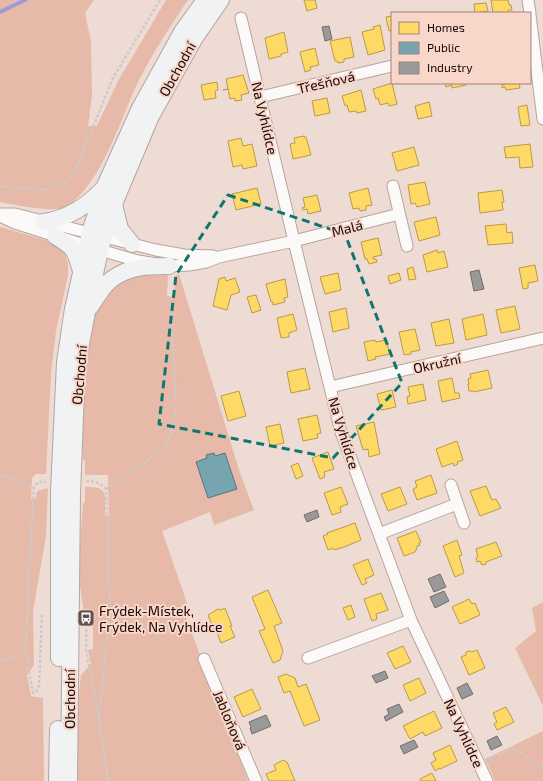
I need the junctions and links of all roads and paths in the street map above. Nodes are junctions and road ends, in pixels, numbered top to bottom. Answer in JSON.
{"nodes":[{"id":1,"x":160,"y":0,"type":"edge"},
{"id":2,"x":205,"y":0,"type":"edge"},
{"id":3,"x":221,"y":0,"type":"edge"},
{"id":4,"x":528,"y":0,"type":"edge"},
{"id":5,"x":530,"y":12,"type":"edge"},
{"id":6,"x":241,"y":18,"type":"dead end"},
{"id":7,"x":531,"y":33,"type":"edge"},
{"id":8,"x":391,"y":66,"type":"edge"},
{"id":9,"x":260,"y":97,"type":"junction"},
{"id":10,"x":543,"y":119,"type":"edge"},
{"id":11,"x":0,"y":186,"type":"edge"},
{"id":12,"x":393,"y":186,"type":"dead end"},
{"id":13,"x":104,"y":188,"type":"junction"},
{"id":14,"x":114,"y":204,"type":"junction"},
{"id":15,"x":399,"y":214,"type":"junction"},
{"id":16,"x":0,"y":215,"type":"edge"},
{"id":17,"x":44,"y":222,"type":"junction"},
{"id":18,"x":55,"y":236,"type":"junction"},
{"id":19,"x":95,"y":241,"type":"junction"},
{"id":20,"x":294,"y":241,"type":"junction"},
{"id":21,"x":132,"y":244,"type":"junction"},
{"id":22,"x":407,"y":246,"type":"dead end"},
{"id":23,"x":219,"y":256,"type":"junction"},
{"id":24,"x":169,"y":266,"type":"junction"},
{"id":25,"x":81,"y":273,"type":"junction"},
{"id":26,"x":171,"y":298,"type":"dead end"},
{"id":27,"x":87,"y":312,"type":"junction"},
{"id":28,"x":543,"y":338,"type":"edge"},
{"id":29,"x":330,"y":387,"type":"junction"},
{"id":30,"x":0,"y":474,"type":"edge"},
{"id":31,"x":85,"y":481,"type":"dead end"},
{"id":32,"x":48,"y":482,"type":"dead end"},
{"id":33,"x":451,"y":485,"type":"dead end"},
{"id":34,"x":34,"y":488,"type":"junction"},
{"id":35,"x":106,"y":489,"type":"junction"},
{"id":36,"x":457,"y":504,"type":"junction"},
{"id":37,"x":464,"y":523,"type":"dead end"},
{"id":38,"x":379,"y":534,"type":"junction"},
{"id":39,"x":87,"y":614,"type":"dead end"},
{"id":40,"x":42,"y":615,"type":"dead end"},
{"id":41,"x":411,"y":620,"type":"junction"},
{"id":42,"x":26,"y":654,"type":"junction"},
{"id":43,"x":308,"y":658,"type":"dead end"},
{"id":44,"x":204,"y":659,"type":"dead end"},
{"id":45,"x":0,"y":662,"type":"edge"},
{"id":46,"x":99,"y":718,"type":"junction"},
{"id":47,"x":479,"y":764,"type":"junction"},
{"id":48,"x":543,"y":767,"type":"edge"},
{"id":49,"x":57,"y":781,"type":"edge"},
{"id":50,"x":69,"y":781,"type":"edge"},
{"id":51,"x":108,"y":781,"type":"edge"},
{"id":52,"x":256,"y":781,"type":"edge"},
{"id":53,"x":487,"y":781,"type":"edge"}],
"edges":[{"from":1,"to":11,"type":"path"},
{"from":2,"to":13,"type":"main road","name":"Obchodní"},
{"from":3,"to":14,"type":"main road","name":"Obchodní"},
{"from":4,"to":5,"type":"street"},
{"from":6,"to":9,"type":"street","name":"Na Vyhlídce"},
{"from":7,"to":10,"type":"street"},
{"from":8,"to":9,"type":"street","name":"Třešňová"},
{"from":9,"to":20,"type":"street","name":"Na Vyhlídce"},
{"from":12,"to":15,"type":"street"},
{"from":13,"to":17,"type":"main road"},
{"from":13,"to":19,"type":"main road","name":"Obchodní"},
{"from":14,"to":19,"type":"main road","name":"Obchodní"},
{"from":14,"to":21,"type":"main road"},
{"from":15,"to":20,"type":"street","name":"Malá"},
{"from":15,"to":22,"type":"street"},
{"from":16,"to":17,"type":"street"},
{"from":16,"to":18,"type":"street"},
{"from":17,"to":19,"type":"street"},
{"from":18,"to":19,"type":"street"},
{"from":18,"to":25,"type":"main road"},
{"from":19,"to":21,"type":"street"},
{"from":19,"to":24,"type":"street"},
{"from":19,"to":25,"type":"main road","name":"Obchodní"},
{"from":19,"to":27,"type":"main road","name":"Obchodní"},
{"from":20,"to":23,"type":"street"},
{"from":20,"to":29,"type":"street","name":"Na Vyhlídce"},
{"from":21,"to":23,"type":"street"},
{"from":23,"to":24,"type":"street"},
{"from":24,"to":27,"type":"main road"},
{"from":25,"to":49,"type":"main road","name":"Obchodní"},
{"from":26,"to":35,"type":"path"},
{"from":27,"to":50,"type":"main road","name":"Obchodní"},
{"from":28,"to":29,"type":"street","name":"Okružní"},
{"from":29,"to":38,"type":"street","name":"Na Vyhlídce"},
{"from":30,"to":34,"type":"path"},
{"from":31,"to":35,"type":"path"},
{"from":32,"to":34,"type":"path"},
{"from":33,"to":36,"type":"street"},
{"from":34,"to":42,"type":"path"},
{"from":35,"to":46,"type":"path"},
{"from":36,"to":37,"type":"street"},
{"from":36,"to":38,"type":"street"},
{"from":38,"to":41,"type":"street","name":"Na Vyhlídce"},
{"from":39,"to":46,"type":"path"},
{"from":40,"to":42,"type":"path"},
{"from":41,"to":43,"type":"street"},
{"from":41,"to":47,"type":"street","name":"Na Vyhlídce"},
{"from":42,"to":45,"type":"path"},
{"from":44,"to":52,"type":"street","name":"Jabloňová"},
{"from":46,"to":51,"type":"path"},
{"from":47,"to":48,"type":"path"},
{"from":47,"to":53,"type":"street","name":"Na Vyhlídce"}]}
